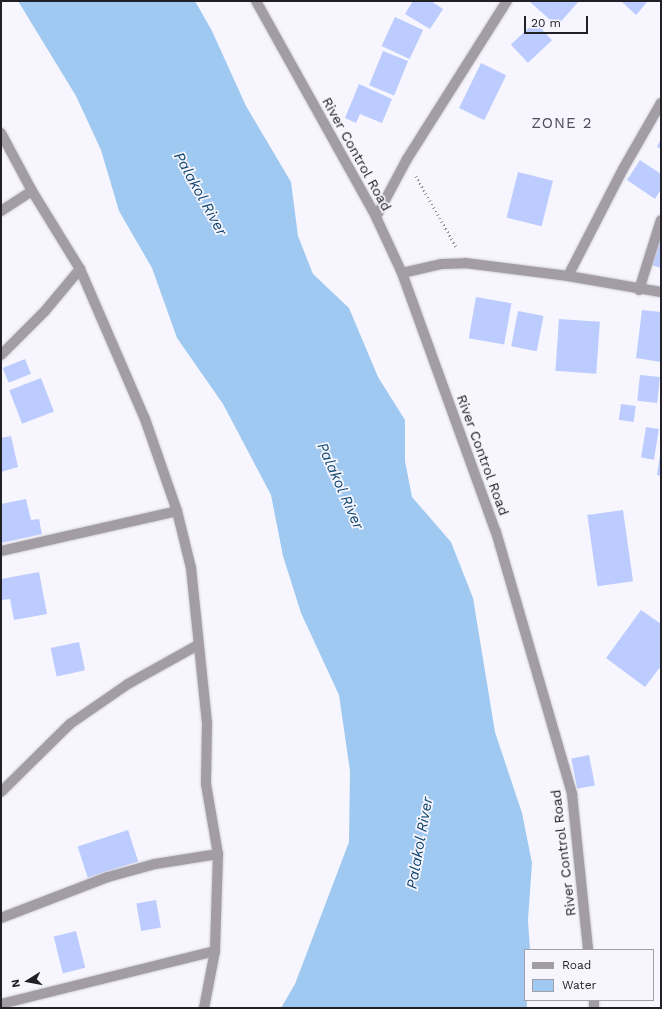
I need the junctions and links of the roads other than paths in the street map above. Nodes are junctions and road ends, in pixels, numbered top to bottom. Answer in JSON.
{"nodes":[{"id":1,"x":256,"y":1,"type":"edge"},
{"id":2,"x":507,"y":1,"type":"edge"},
{"id":3,"x":661,"y":103,"type":"edge"},
{"id":4,"x":1,"y":133,"type":"edge"},
{"id":5,"x":32,"y":191,"type":"junction"},
{"id":6,"x":1,"y":211,"type":"edge"},
{"id":7,"x":376,"y":217,"type":"junction"},
{"id":8,"x":661,"y":220,"type":"edge"},
{"id":9,"x":80,"y":269,"type":"junction"},
{"id":10,"x":402,"y":273,"type":"junction"},
{"id":11,"x":568,"y":276,"type":"junction"},
{"id":12,"x":639,"y":290,"type":"junction"},
{"id":13,"x":661,"y":292,"type":"edge"},
{"id":14,"x":1,"y":355,"type":"edge"},
{"id":15,"x":177,"y":511,"type":"junction"},
{"id":16,"x":1,"y":550,"type":"edge"},
{"id":17,"x":198,"y":645,"type":"junction"},
{"id":18,"x":1,"y":792,"type":"edge"},
{"id":19,"x":218,"y":854,"type":"junction"},
{"id":20,"x":1,"y":918,"type":"edge"},
{"id":21,"x":588,"y":949,"type":"edge"},
{"id":22,"x":214,"y":951,"type":"junction"},
{"id":23,"x":1,"y":1004,"type":"edge"},
{"id":24,"x":204,"y":1008,"type":"edge"}],
"edges":[{"from":1,"to":7,"type":"street","name":"River Control Road"},
{"from":2,"to":7,"type":"street"},
{"from":3,"to":11,"type":"street"},
{"from":4,"to":5,"type":"street"},
{"from":5,"to":6,"type":"street"},
{"from":5,"to":9,"type":"street"},
{"from":7,"to":10,"type":"street","name":"River Control Road"},
{"from":8,"to":12,"type":"street"},
{"from":9,"to":14,"type":"street"},
{"from":9,"to":15,"type":"street"},
{"from":10,"to":11,"type":"street"},
{"from":10,"to":21,"type":"street","name":"River Control Road"},
{"from":11,"to":12,"type":"street"},
{"from":12,"to":13,"type":"street"},
{"from":15,"to":16,"type":"street"},
{"from":15,"to":17,"type":"street"},
{"from":17,"to":18,"type":"street"},
{"from":17,"to":19,"type":"street"},
{"from":19,"to":20,"type":"street"},
{"from":19,"to":22,"type":"street"},
{"from":22,"to":23,"type":"street"},
{"from":22,"to":24,"type":"street"}]}
